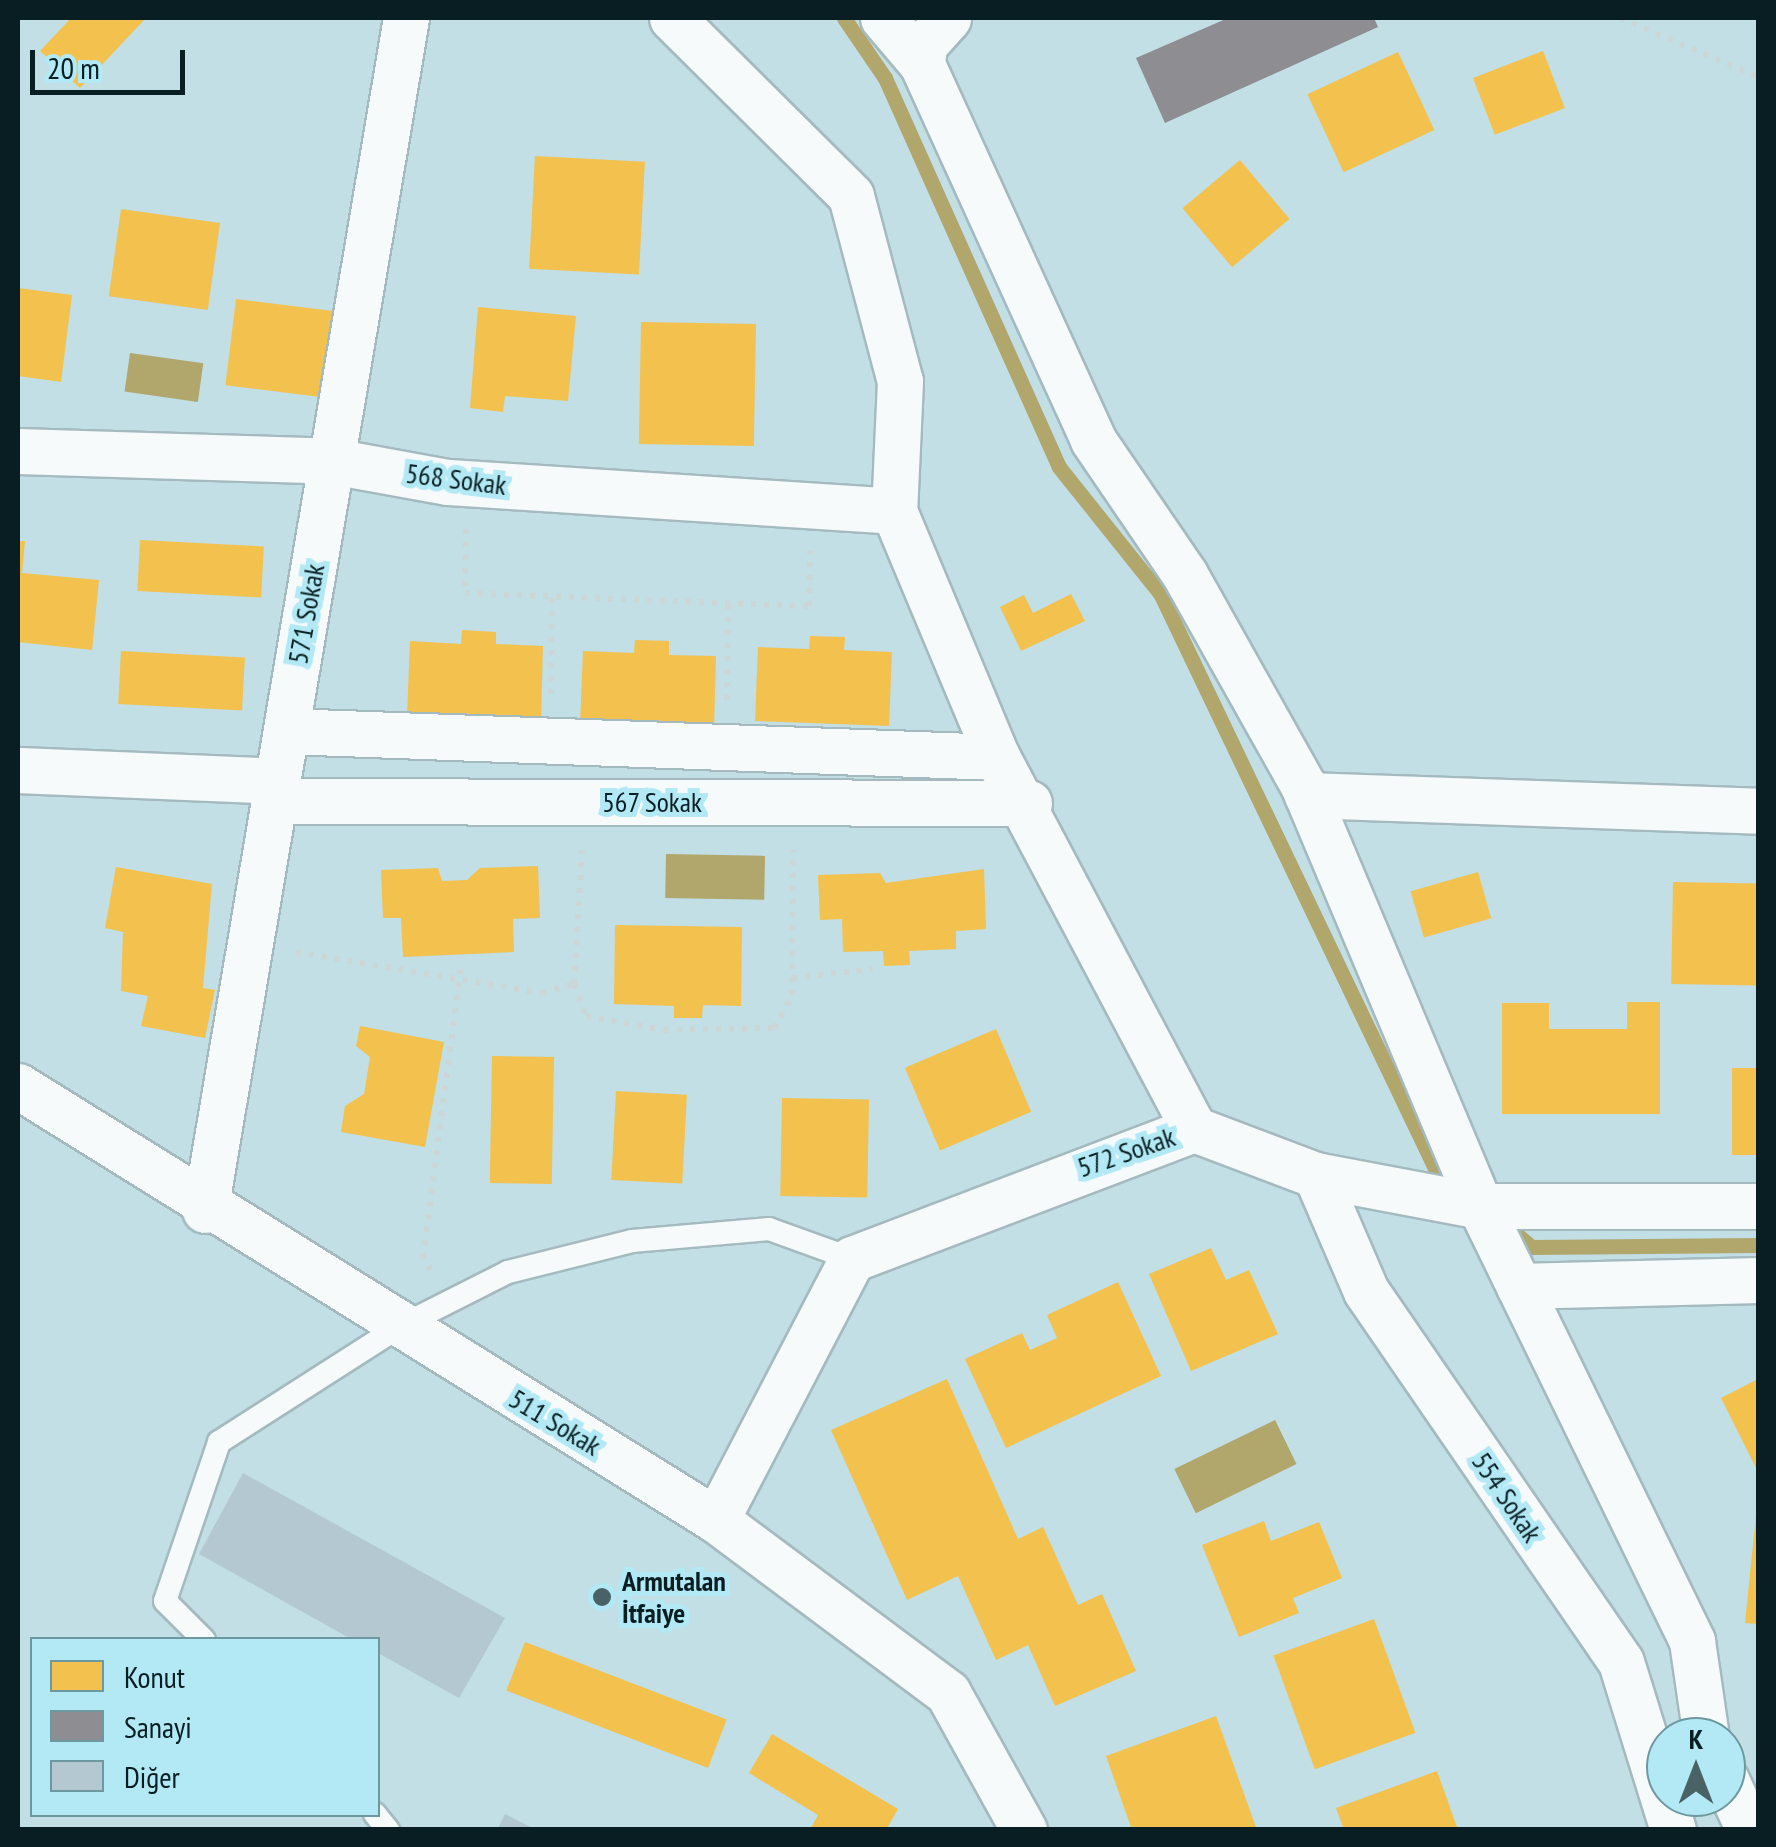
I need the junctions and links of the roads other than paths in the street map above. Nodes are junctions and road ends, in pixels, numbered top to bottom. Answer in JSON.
{"nodes":[{"id":1,"x":406,"y":18,"type":"edge"},
{"id":2,"x":672,"y":18,"type":"edge"},
{"id":3,"x":883,"y":18,"type":"edge"},
{"id":4,"x":948,"y":18,"type":"edge"},
{"id":5,"x":922,"y":64,"type":"junction"},
{"id":6,"x":18,"y":451,"type":"edge"},
{"id":7,"x":332,"y":461,"type":"junction"},
{"id":8,"x":894,"y":510,"type":"junction"},
{"id":9,"x":286,"y":731,"type":"junction"},
{"id":10,"x":997,"y":757,"type":"junction"},
{"id":11,"x":18,"y":770,"type":"edge"},
{"id":12,"x":276,"y":791,"type":"junction"},
{"id":13,"x":1307,"y":794,"type":"junction"},
{"id":14,"x":1030,"y":803,"type":"junction"},
{"id":15,"x":1758,"y":811,"type":"edge"},
{"id":16,"x":18,"y":1086,"type":"edge"},
{"id":17,"x":1194,"y":1129,"type":"junction"},
{"id":18,"x":1316,"y":1175,"type":"junction"},
{"id":19,"x":1480,"y":1206,"type":"junction"},
{"id":20,"x":1758,"y":1206,"type":"edge"},
{"id":21,"x":206,"y":1210,"type":"junction"},
{"id":22,"x":852,"y":1259,"type":"junction"},
{"id":23,"x":1758,"y":1280,"type":"edge"},
{"id":24,"x":1519,"y":1286,"type":"junction"},
{"id":25,"x":398,"y":1327,"type":"junction"},
{"id":26,"x":716,"y":1520,"type":"junction"},
{"id":27,"x":201,"y":1637,"type":"edge"},
{"id":28,"x":1703,"y":1717,"type":"edge"},
{"id":29,"x":1024,"y":1830,"type":"edge"},
{"id":30,"x":1673,"y":1830,"type":"edge"}],
"edges":[{"from":1,"to":7,"type":"street","name":"571 Sokak"},
{"from":2,"to":8,"type":"street"},
{"from":3,"to":5,"type":"street"},
{"from":4,"to":5,"type":"street"},
{"from":5,"to":13,"type":"street"},
{"from":6,"to":7,"type":"street","name":"568 Sokak"},
{"from":7,"to":8,"type":"street","name":"568 Sokak"},
{"from":7,"to":9,"type":"street","name":"571 Sokak"},
{"from":8,"to":10,"type":"street"},
{"from":9,"to":10,"type":"street","name":"567 Sokak"},
{"from":9,"to":12,"type":"street","name":"571 Sokak"},
{"from":10,"to":14,"type":"street"},
{"from":11,"to":12,"type":"street","name":"567 Sokak"},
{"from":12,"to":14,"type":"street","name":"567 Sokak"},
{"from":12,"to":21,"type":"street","name":"571 Sokak"},
{"from":13,"to":15,"type":"street"},
{"from":13,"to":19,"type":"street"},
{"from":14,"to":17,"type":"street"},
{"from":16,"to":21,"type":"street","name":"511 Sokak"},
{"from":17,"to":18,"type":"street","name":"572 Sokak"},
{"from":17,"to":22,"type":"street","name":"572 Sokak"},
{"from":18,"to":19,"type":"street","name":"572 Sokak"},
{"from":18,"to":30,"type":"street","name":"554 Sokak"},
{"from":19,"to":20,"type":"street","name":"572 Sokak"},
{"from":19,"to":24,"type":"street"},
{"from":21,"to":25,"type":"street","name":"511 Sokak"},
{"from":22,"to":25,"type":"lane"},
{"from":22,"to":26,"type":"street"},
{"from":23,"to":24,"type":"street"},
{"from":24,"to":28,"type":"street"},
{"from":25,"to":26,"type":"street","name":"511 Sokak"},
{"from":25,"to":27,"type":"lane"},
{"from":26,"to":29,"type":"street","name":"511 Sokak"}]}
